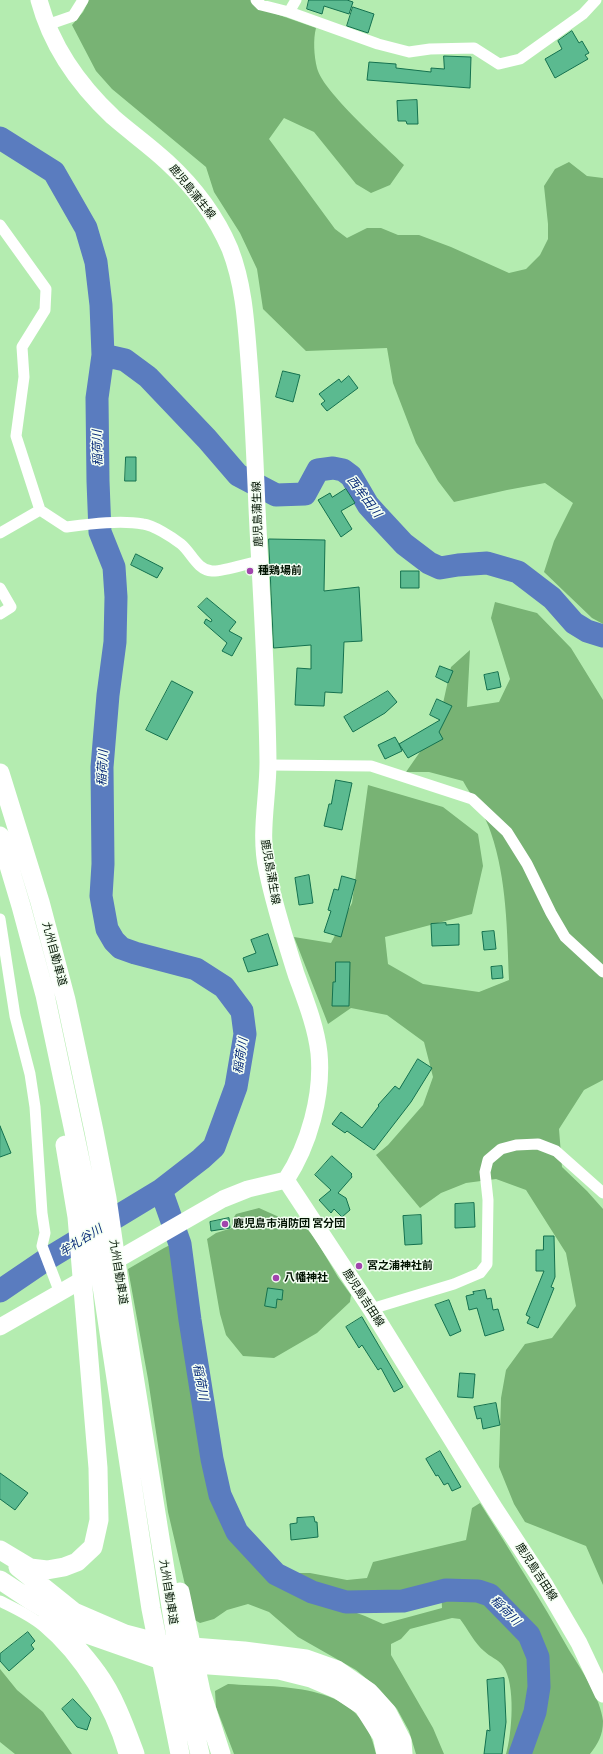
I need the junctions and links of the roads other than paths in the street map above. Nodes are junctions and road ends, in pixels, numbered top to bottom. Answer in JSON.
{"nodes":[{"id":1,"x":39,"y":0,"type":"edge"},
{"id":2,"x":83,"y":0,"type":"edge"},
{"id":3,"x":256,"y":0,"type":"edge"},
{"id":4,"x":296,"y":0,"type":"edge"},
{"id":5,"x":596,"y":0,"type":"edge"},
{"id":6,"x":289,"y":12,"type":"junction"},
{"id":7,"x":48,"y":25,"type":"junction"},
{"id":8,"x":0,"y":225,"type":"edge"},
{"id":9,"x":40,"y":510,"type":"junction"},
{"id":10,"x":0,"y":533,"type":"edge"},
{"id":11,"x":260,"y":561,"type":"junction"},
{"id":12,"x":0,"y":588,"type":"edge"},
{"id":13,"x":0,"y":614,"type":"edge"},
{"id":14,"x":268,"y":765,"type":"junction"},
{"id":15,"x":0,"y":773,"type":"edge"},
{"id":16,"x":0,"y":836,"type":"edge"},
{"id":17,"x":0,"y":919,"type":"edge"},
{"id":18,"x":3,"y":950,"type":"edge"},
{"id":19,"x":603,"y":972,"type":"edge"},
{"id":20,"x":286,"y":1180,"type":"junction"},
{"id":21,"x":603,"y":1193,"type":"edge"},
{"id":22,"x":84,"y":1212,"type":"junction"},
{"id":23,"x":111,"y":1286,"type":"junction"},
{"id":24,"x":60,"y":1293,"type":"junction"},
{"id":25,"x":371,"y":1309,"type":"junction"},
{"id":26,"x":0,"y":1327,"type":"edge"},
{"id":27,"x":0,"y":1551,"type":"edge"},
{"id":28,"x":0,"y":1580,"type":"edge"},
{"id":29,"x":0,"y":1601,"type":"edge"},
{"id":30,"x":32,"y":1601,"type":"junction"},
{"id":31,"x":184,"y":1691,"type":"junction"},
{"id":32,"x":603,"y":1694,"type":"edge"},
{"id":33,"x":124,"y":1754,"type":"edge"},
{"id":34,"x":135,"y":1754,"type":"edge"},
{"id":35,"x":180,"y":1754,"type":"edge"},
{"id":36,"x":200,"y":1754,"type":"edge"},
{"id":37,"x":221,"y":1754,"type":"edge"},
{"id":38,"x":386,"y":1754,"type":"edge"},
{"id":39,"x":403,"y":1754,"type":"edge"}],
"edges":[{"from":1,"to":7,"type":"main road","name":"鹿児島蒲生線"},
{"from":2,"to":7,"type":"street"},
{"from":3,"to":6,"type":"street"},
{"from":4,"to":6,"type":"street"},
{"from":5,"to":6,"type":"street"},
{"from":7,"to":11,"type":"main road","name":"鹿児島蒲生線"},
{"from":8,"to":9,"type":"street"},
{"from":9,"to":10,"type":"street"},
{"from":9,"to":11,"type":"street"},
{"from":11,"to":14,"type":"main road","name":"鹿児島蒲生線"},
{"from":12,"to":13,"type":"street"},
{"from":14,"to":19,"type":"street"},
{"from":14,"to":20,"type":"main road","name":"鹿児島蒲生線"},
{"from":15,"to":23,"type":"highway","name":"九州自動車道"},
{"from":16,"to":22,"type":"highway","name":"九州自動車道"},
{"from":17,"to":18,"type":"street"},
{"from":18,"to":24,"type":"street"},
{"from":20,"to":24,"type":"main road"},
{"from":20,"to":25,"type":"main road","name":"鹿児島吉田線"},
{"from":21,"to":25,"type":"street"},
{"from":22,"to":23,"type":"highway","name":"九州自動車道"},
{"from":22,"to":27,"type":"highway"},
{"from":23,"to":31,"type":"highway","name":"九州自動車道"},
{"from":23,"to":31,"type":"highway","name":"九州自動車道"},
{"from":24,"to":26,"type":"main road"},
{"from":25,"to":32,"type":"main road","name":"鹿児島吉田線"},
{"from":27,"to":39,"type":"highway"},
{"from":28,"to":30,"type":"highway"},
{"from":29,"to":33,"type":"street"},
{"from":30,"to":34,"type":"highway"},
{"from":30,"to":38,"type":"highway"},
{"from":31,"to":35,"type":"highway","name":"九州自動車道"},
{"from":31,"to":36,"type":"highway","name":"九州自動車道"},
{"from":31,"to":37,"type":"highway"}]}
